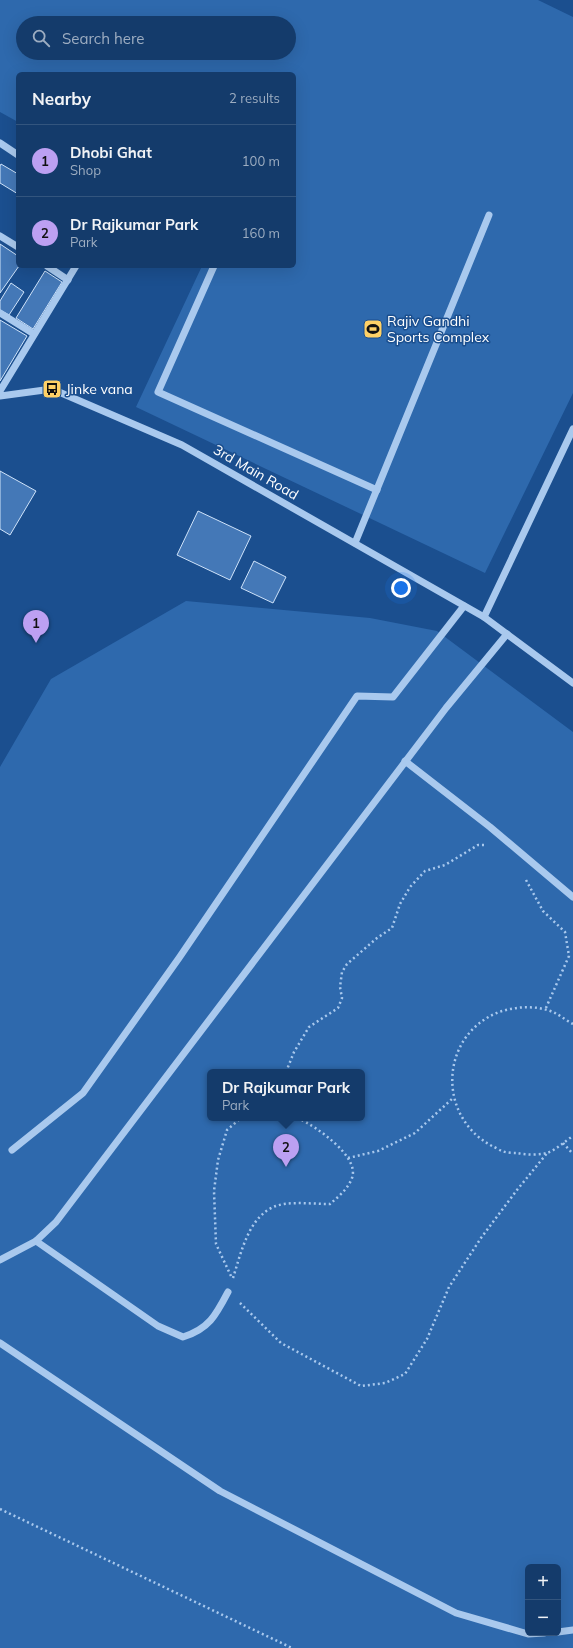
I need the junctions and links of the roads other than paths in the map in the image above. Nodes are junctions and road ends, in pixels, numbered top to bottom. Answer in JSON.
{"nodes":[{"id":1,"x":0,"y":143,"type":"edge"},
{"id":2,"x":16,"y":154,"type":"edge"},
{"id":3,"x":489,"y":215,"type":"dead end"},
{"id":4,"x":0,"y":236,"type":"edge"},
{"id":5,"x":16,"y":246,"type":"edge"},
{"id":6,"x":50,"y":268,"type":"edge"},
{"id":7,"x":75,"y":268,"type":"edge"},
{"id":8,"x":213,"y":268,"type":"edge"},
{"id":9,"x":68,"y":280,"type":"junction"},
{"id":10,"x":0,"y":313,"type":"edge"},
{"id":11,"x":34,"y":334,"type":"junction"},
{"id":12,"x":0,"y":391,"type":"edge"},
{"id":13,"x":0,"y":396,"type":"edge"},
{"id":14,"x":573,"y":429,"type":"edge"},
{"id":15,"x":377,"y":490,"type":"junction"},
{"id":16,"x":355,"y":543,"type":"junction"},
{"id":17,"x":464,"y":606,"type":"junction"},
{"id":18,"x":484,"y":617,"type":"junction"},
{"id":19,"x":507,"y":634,"type":"junction"},
{"id":20,"x":573,"y":683,"type":"edge"},
{"id":21,"x":405,"y":761,"type":"junction"},
{"id":22,"x":573,"y":897,"type":"edge"},
{"id":23,"x":12,"y":1150,"type":"dead end"},
{"id":24,"x":36,"y":1241,"type":"junction"},
{"id":25,"x":0,"y":1260,"type":"edge"},
{"id":26,"x":228,"y":1292,"type":"road end"},
{"id":27,"x":0,"y":1343,"type":"edge"},
{"id":28,"x":573,"y":1630,"type":"edge"},
{"id":29,"x":561,"y":1632,"type":"edge"},
{"id":30,"x":525,"y":1633,"type":"edge"}],
"edges":[{"from":1,"to":2,"type":"street"},
{"from":3,"to":15,"type":"street"},
{"from":4,"to":5,"type":"street"},
{"from":6,"to":9,"type":"street"},
{"from":7,"to":9,"type":"street"},
{"from":8,"to":15,"type":"street"},
{"from":9,"to":11,"type":"street"},
{"from":10,"to":11,"type":"street"},
{"from":11,"to":12,"type":"street"},
{"from":13,"to":16,"type":"street","name":"3rd Main Road"},
{"from":14,"to":18,"type":"street"},
{"from":15,"to":16,"type":"street"},
{"from":16,"to":17,"type":"street","name":"3rd Main Road"},
{"from":17,"to":18,"type":"street","name":"3rd Main Road"},
{"from":17,"to":23,"type":"street"},
{"from":18,"to":19,"type":"street","name":"3rd Main Road"},
{"from":19,"to":20,"type":"street","name":"3rd Main Road"},
{"from":19,"to":21,"type":"street"},
{"from":21,"to":22,"type":"street"},
{"from":21,"to":24,"type":"street"},
{"from":24,"to":25,"type":"street"},
{"from":24,"to":26,"type":"street"},
{"from":27,"to":30,"type":"street"},
{"from":28,"to":29,"type":"street"}]}
